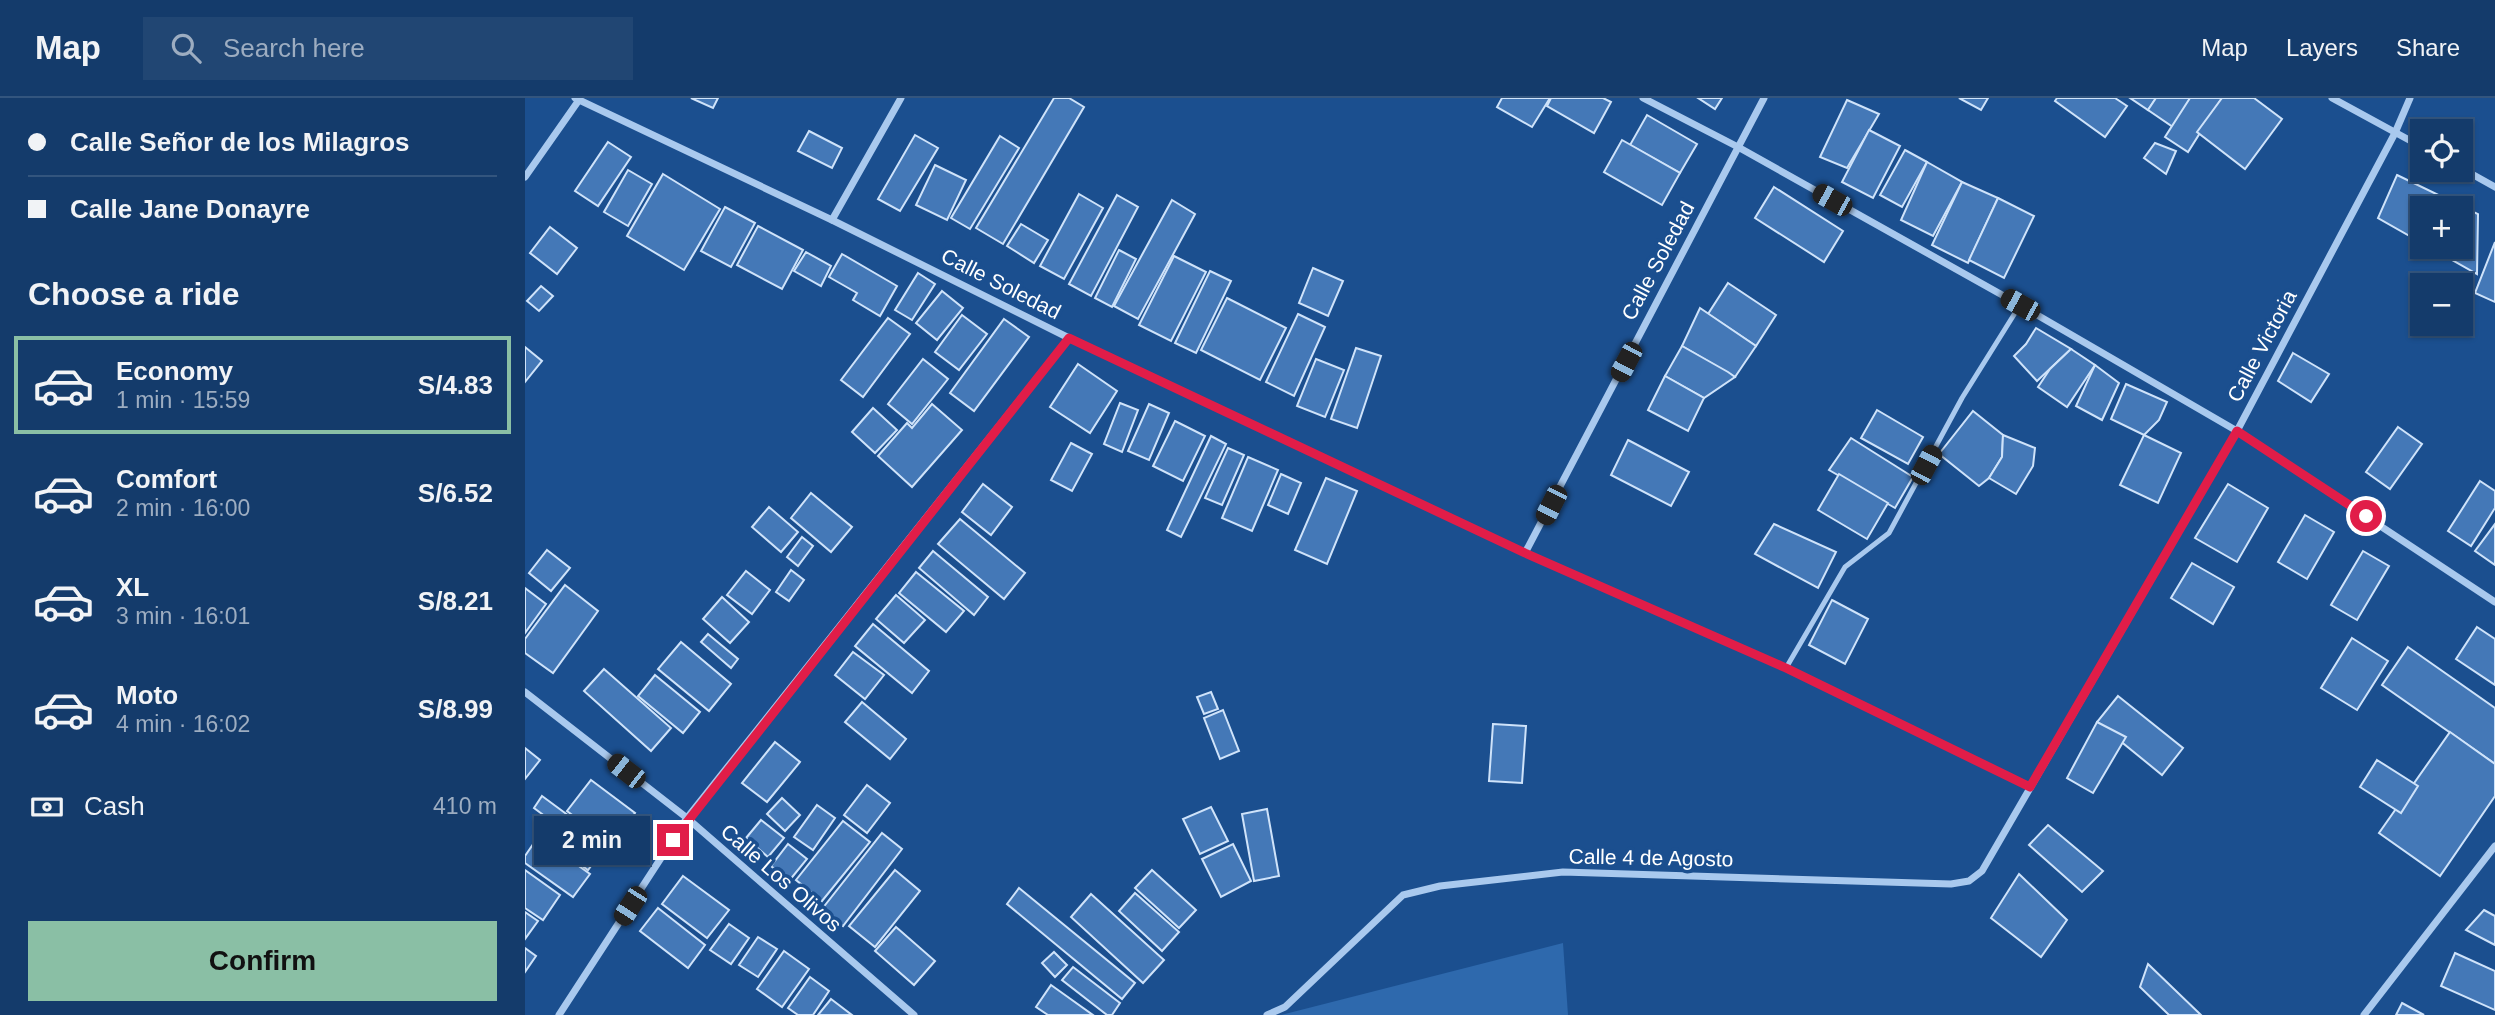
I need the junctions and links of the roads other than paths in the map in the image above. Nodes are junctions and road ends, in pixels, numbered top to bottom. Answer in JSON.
{"nodes":[{"id":1,"x":901,"y":98,"type":"edge"},
{"id":2,"x":1643,"y":98,"type":"edge"},
{"id":3,"x":1764,"y":98,"type":"edge"},
{"id":4,"x":2332,"y":98,"type":"edge"},
{"id":5,"x":2410,"y":98,"type":"edge"},
{"id":6,"x":577,"y":99,"type":"edge"},
{"id":7,"x":2395,"y":133,"type":"junction"},
{"id":8,"x":2410,"y":141,"type":"edge"},
{"id":9,"x":1738,"y":147,"type":"junction"},
{"id":10,"x":2473,"y":175,"type":"edge"},
{"id":11,"x":525,"y":177,"type":"edge"},
{"id":12,"x":2495,"y":187,"type":"edge"},
{"id":13,"x":832,"y":220,"type":"junction"},
{"id":14,"x":2020,"y":305,"type":"junction"},
{"id":15,"x":1069,"y":338,"type":"junction"},
{"id":16,"x":2237,"y":431,"type":"junction"},
{"id":17,"x":1525,"y":553,"type":"junction"},
{"id":18,"x":2495,"y":602,"type":"edge"},
{"id":19,"x":1786,"y":668,"type":"junction"},
{"id":20,"x":525,"y":692,"type":"edge"},
{"id":21,"x":2030,"y":787,"type":"junction"},
{"id":22,"x":687,"y":818,"type":"junction"},
{"id":23,"x":2495,"y":846,"type":"edge"},
{"id":24,"x":559,"y":1015,"type":"edge"},
{"id":25,"x":914,"y":1015,"type":"edge"},
{"id":26,"x":1267,"y":1015,"type":"edge"},
{"id":27,"x":2364,"y":1015,"type":"edge"}],
"edges":[{"from":1,"to":13,"type":"street"},
{"from":2,"to":9,"type":"street"},
{"from":3,"to":9,"type":"street","name":"Calle Soledad"},
{"from":4,"to":7,"type":"street"},
{"from":5,"to":7,"type":"street","name":"Calle Victoria"},
{"from":6,"to":11,"type":"street"},
{"from":6,"to":13,"type":"street","name":"Calle Soledad"},
{"from":7,"to":8,"type":"street"},
{"from":7,"to":16,"type":"street","name":"Calle Victoria"},
{"from":9,"to":14,"type":"street"},
{"from":9,"to":17,"type":"street","name":"Calle Soledad"},
{"from":10,"to":12,"type":"street"},
{"from":13,"to":15,"type":"street","name":"Calle Soledad"},
{"from":14,"to":16,"type":"street"},
{"from":14,"to":19,"type":"lane"},
{"from":15,"to":17,"type":"street","name":"Calle Soledad"},
{"from":15,"to":22,"type":"street"},
{"from":16,"to":18,"type":"street"},
{"from":16,"to":21,"type":"street","name":"Calle Victoria"},
{"from":17,"to":19,"type":"street","name":"Calle Soledad"},
{"from":19,"to":21,"type":"street","name":"Calle Soledad"},
{"from":20,"to":22,"type":"street","name":"Calle Los Olivos"},
{"from":21,"to":26,"type":"street","name":"Calle 4 de Agosto"},
{"from":22,"to":24,"type":"street"},
{"from":22,"to":25,"type":"street","name":"Calle Los Olivos"},
{"from":23,"to":27,"type":"street"}]}
